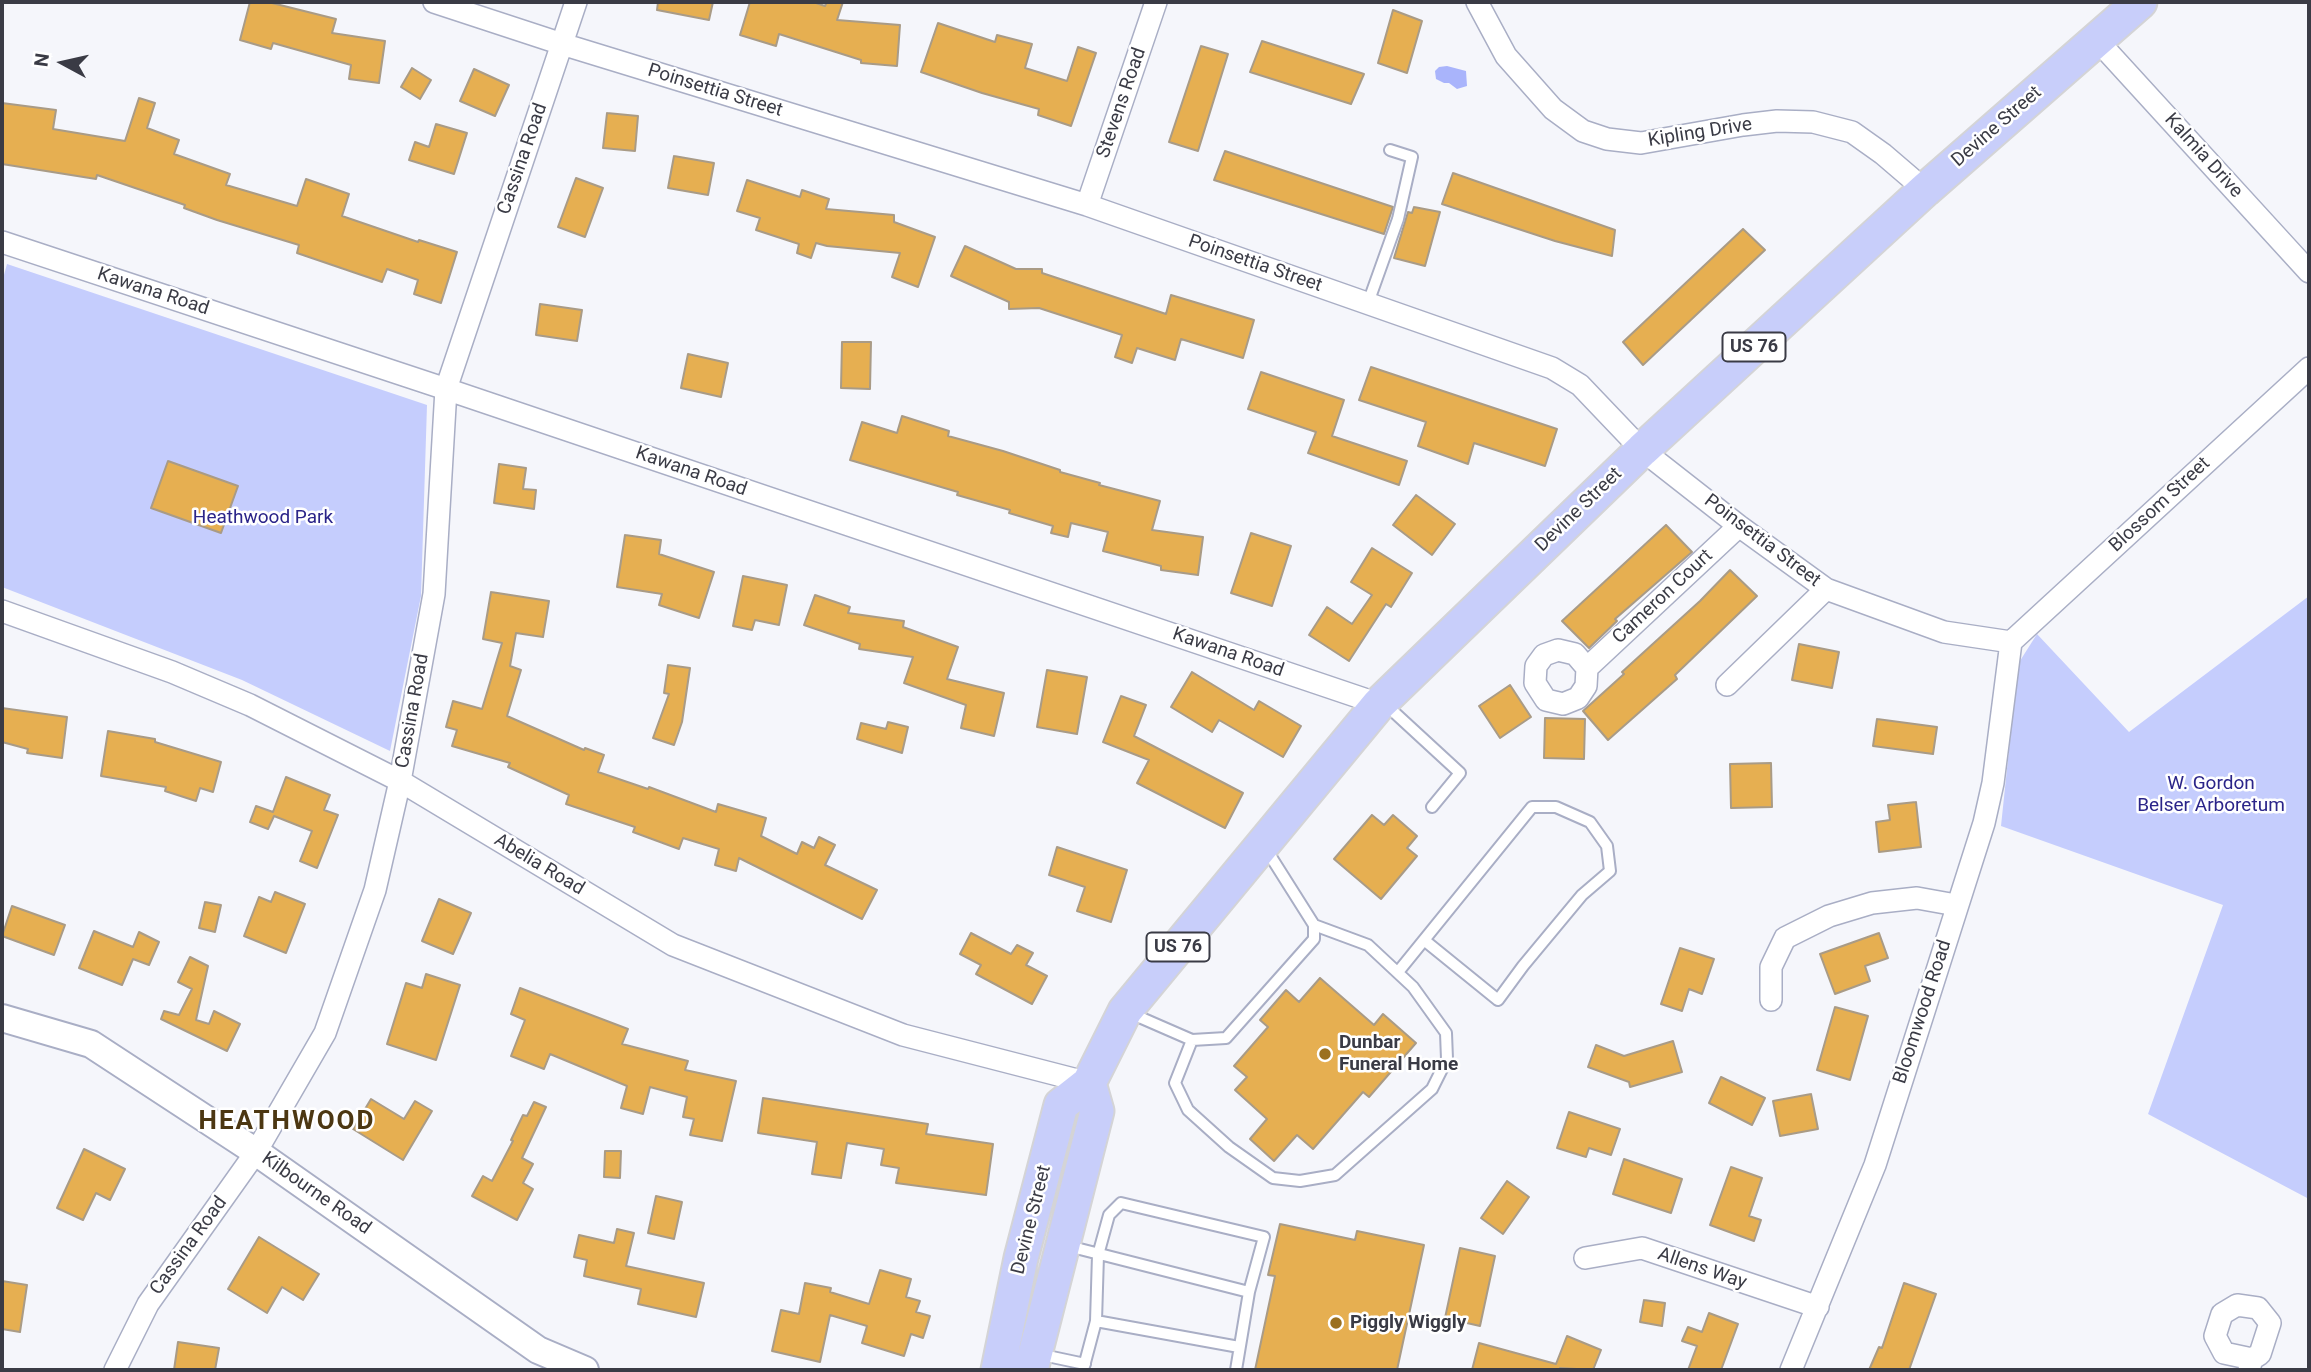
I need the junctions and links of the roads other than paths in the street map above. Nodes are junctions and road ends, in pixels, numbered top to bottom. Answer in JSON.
{"nodes":[{"id":1,"x":434,"y":2,"type":"edge"},
{"id":2,"x":576,"y":2,"type":"edge"},
{"id":3,"x":1156,"y":2,"type":"edge"},
{"id":4,"x":1477,"y":2,"type":"edge"},
{"id":5,"x":2140,"y":2,"type":"edge"},
{"id":6,"x":2097,"y":40,"type":"junction"},
{"id":7,"x":562,"y":44,"type":"junction"},
{"id":8,"x":1390,"y":150,"type":"dead end"},
{"id":9,"x":1926,"y":190,"type":"junction"},
{"id":10,"x":1087,"y":205,"type":"junction"},
{"id":11,"x":2,"y":242,"type":"edge"},
{"id":12,"x":2309,"y":272,"type":"edge"},
{"id":13,"x":1368,"y":303,"type":"junction"},
{"id":14,"x":2309,"y":368,"type":"edge"},
{"id":15,"x":446,"y":389,"type":"junction"},
{"id":16,"x":1642,"y":450,"type":"junction"},
{"id":17,"x":1739,"y":526,"type":"junction"},
{"id":18,"x":1826,"y":589,"type":"junction"},
{"id":19,"x":2,"y":611,"type":"edge"},
{"id":20,"x":2011,"y":642,"type":"junction"},
{"id":21,"x":1587,"y":668,"type":"dead end"},
{"id":22,"x":1727,"y":685,"type":"dead end"},
{"id":23,"x":1381,"y":702,"type":"junction"},
{"id":24,"x":400,"y":781,"type":"junction"},
{"id":25,"x":1432,"y":807,"type":"dead end"},
{"id":26,"x":1263,"y":844,"type":"junction"},
{"id":27,"x":1956,"y":905,"type":"junction"},
{"id":28,"x":1314,"y":925,"type":"junction"},
{"id":29,"x":1424,"y":940,"type":"junction"},
{"id":30,"x":1398,"y":972,"type":"junction"},
{"id":31,"x":1772,"y":1000,"type":"dead end"},
{"id":32,"x":1125,"y":1011,"type":"junction"},
{"id":33,"x":2,"y":1018,"type":"edge"},
{"id":34,"x":1192,"y":1040,"type":"junction"},
{"id":35,"x":1089,"y":1083,"type":"junction"},
{"id":36,"x":256,"y":1153,"type":"junction"},
{"id":37,"x":1027,"y":1233,"type":"junction"},
{"id":38,"x":1062,"y":1245,"type":"junction"},
{"id":39,"x":1098,"y":1255,"type":"junction"},
{"id":40,"x":1585,"y":1258,"type":"dead end"},
{"id":41,"x":1249,"y":1292,"type":"junction"},
{"id":42,"x":1818,"y":1307,"type":"junction"},
{"id":43,"x":1096,"y":1321,"type":"junction"},
{"id":44,"x":1239,"y":1348,"type":"junction"},
{"id":45,"x":1033,"y":1362,"type":"edge"},
{"id":46,"x":1084,"y":1367,"type":"edge"},
{"id":47,"x":116,"y":1370,"type":"edge"},
{"id":48,"x":585,"y":1370,"type":"edge"},
{"id":49,"x":998,"y":1370,"type":"edge"},
{"id":50,"x":1236,"y":1370,"type":"edge"},
{"id":51,"x":1791,"y":1370,"type":"edge"}],
"edges":[{"from":1,"to":7,"type":"street","name":"Poinsettia Street"},
{"from":2,"to":7,"type":"street","name":"Cassina Road"},
{"from":3,"to":10,"type":"street","name":"Stevens Road"},
{"from":4,"to":9,"type":"street","name":"Kipling Drive"},
{"from":5,"to":6,"type":"main road","name":"Devine Street","number":"US 76"},
{"from":6,"to":9,"type":"main road","name":"Devine Street","number":"US 76"},
{"from":6,"to":12,"type":"street","name":"Kalmia Drive"},
{"from":7,"to":10,"type":"street","name":"Poinsettia Street"},
{"from":7,"to":15,"type":"street","name":"Cassina Road"},
{"from":8,"to":13,"type":"lane"},
{"from":9,"to":16,"type":"main road","name":"Devine Street","number":"US 76"},
{"from":10,"to":13,"type":"street","name":"Poinsettia Street"},
{"from":11,"to":15,"type":"street","name":"Kawana Road"},
{"from":13,"to":16,"type":"street","name":"Poinsettia Street"},
{"from":14,"to":20,"type":"street","name":"Blossom Street"},
{"from":15,"to":23,"type":"street","name":"Kawana Road"},
{"from":15,"to":24,"type":"street","name":"Cassina Road"},
{"from":16,"to":17,"type":"street","name":"Poinsettia Street"},
{"from":16,"to":23,"type":"main road","name":"Devine Street","number":"US 76"},
{"from":17,"to":18,"type":"street","name":"Poinsettia Street"},
{"from":17,"to":21,"type":"street","name":"Cameron Court"},
{"from":18,"to":20,"type":"street","name":"Poinsettia Street"},
{"from":18,"to":22,"type":"street"},
{"from":19,"to":24,"type":"street","name":"Abelia Road"},
{"from":20,"to":27,"type":"street","name":"Bloomwood Road"},
{"from":23,"to":25,"type":"lane"},
{"from":23,"to":26,"type":"main road","name":"Devine Street","number":"US 76"},
{"from":24,"to":35,"type":"street","name":"Abelia Road"},
{"from":24,"to":36,"type":"street","name":"Cassina Road"},
{"from":26,"to":28,"type":"lane"},
{"from":26,"to":32,"type":"main road","name":"Devine Street","number":"US 76"},
{"from":27,"to":31,"type":"street"},
{"from":27,"to":42,"type":"street","name":"Bloomwood Road"},
{"from":28,"to":30,"type":"lane"},
{"from":28,"to":34,"type":"lane"},
{"from":29,"to":29,"type":"lane"},
{"from":29,"to":30,"type":"lane"},
{"from":30,"to":34,"type":"lane"},
{"from":32,"to":34,"type":"lane"},
{"from":32,"to":35,"type":"main road","name":"Devine Street","number":"US 76"},
{"from":33,"to":36,"type":"street","name":"Kilbourne Road"},
{"from":35,"to":37,"type":"main road","name":"Devine Street","number":"US 76"},
{"from":35,"to":38,"type":"main road","name":"Devine Street"},
{"from":36,"to":47,"type":"street","name":"Cassina Road"},
{"from":36,"to":48,"type":"street","name":"Kilbourne Road"},
{"from":37,"to":38,"type":"main road"},
{"from":37,"to":49,"type":"main road","name":"Devine Street","number":"US 76"},
{"from":38,"to":39,"type":"lane"},
{"from":38,"to":45,"type":"main road","name":"Devine Street"},
{"from":39,"to":41,"type":"lane"},
{"from":39,"to":41,"type":"lane"},
{"from":39,"to":43,"type":"lane"},
{"from":40,"to":42,"type":"street","name":"Allens Way"},
{"from":41,"to":44,"type":"lane"},
{"from":42,"to":51,"type":"street","name":"Bloomwood Road"},
{"from":43,"to":44,"type":"lane"},
{"from":43,"to":46,"type":"lane"},
{"from":44,"to":50,"type":"lane"},
{"from":45,"to":46,"type":"lane"}]}
